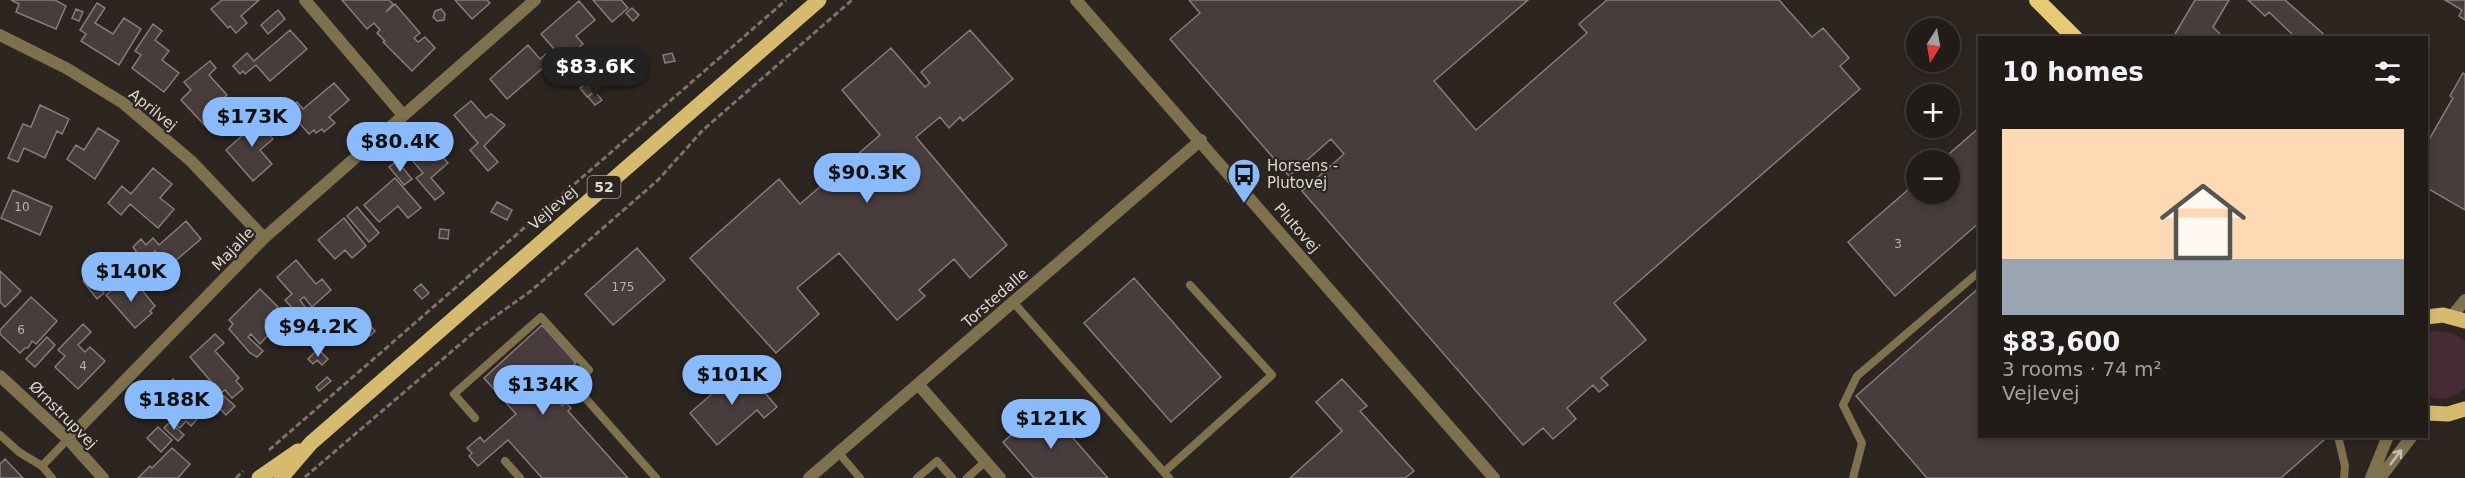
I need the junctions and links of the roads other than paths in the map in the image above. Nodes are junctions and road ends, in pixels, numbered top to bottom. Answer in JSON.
{"nodes":[{"id":1,"x":305,"y":0,"type":"edge"},
{"id":2,"x":535,"y":0,"type":"edge"},
{"id":3,"x":819,"y":0,"type":"edge"},
{"id":4,"x":1076,"y":0,"type":"edge"},
{"id":5,"x":2037,"y":0,"type":"edge"},
{"id":6,"x":0,"y":35,"type":"edge"},
{"id":7,"x":2073,"y":36,"type":"edge"},
{"id":8,"x":403,"y":115,"type":"junction"},
{"id":9,"x":1201,"y":140,"type":"junction"},
{"id":10,"x":264,"y":238,"type":"junction"},
{"id":11,"x":1978,"y":273,"type":"edge"},
{"id":12,"x":1190,"y":285,"type":"dead end"},
{"id":13,"x":2465,"y":300,"type":"edge"},
{"id":14,"x":1013,"y":302,"type":"junction"},
{"id":15,"x":2428,"y":317,"type":"edge"},
{"id":16,"x":2459,"y":319,"type":"edge"},
{"id":17,"x":0,"y":376,"type":"edge"},
{"id":18,"x":918,"y":384,"type":"junction"},
{"id":19,"x":2465,"y":409,"type":"edge"},
{"id":20,"x":2428,"y":414,"type":"edge"},
{"id":21,"x":475,"y":418,"type":"dead end"},
{"id":22,"x":0,"y":435,"type":"edge"},
{"id":23,"x":2338,"y":438,"type":"edge"},
{"id":24,"x":2387,"y":438,"type":"edge"},
{"id":25,"x":2410,"y":438,"type":"edge"},
{"id":26,"x":68,"y":439,"type":"junction"},
{"id":27,"x":311,"y":443,"type":"junction"},
{"id":28,"x":838,"y":452,"type":"junction"},
{"id":29,"x":505,"y":461,"type":"dead end"},
{"id":30,"x":986,"y":461,"type":"junction"},
{"id":31,"x":42,"y":466,"type":"junction"},
{"id":32,"x":1167,"y":475,"type":"edge"},
{"id":33,"x":52,"y":478,"type":"edge"},
{"id":34,"x":103,"y":478,"type":"edge"},
{"id":35,"x":259,"y":478,"type":"edge"},
{"id":36,"x":281,"y":478,"type":"edge"},
{"id":37,"x":520,"y":478,"type":"edge"},
{"id":38,"x":656,"y":478,"type":"edge"},
{"id":39,"x":808,"y":478,"type":"edge"},
{"id":40,"x":860,"y":478,"type":"edge"},
{"id":41,"x":917,"y":478,"type":"edge"},
{"id":42,"x":951,"y":478,"type":"edge"},
{"id":43,"x":967,"y":478,"type":"edge"},
{"id":44,"x":1000,"y":478,"type":"edge"},
{"id":45,"x":1494,"y":478,"type":"edge"},
{"id":46,"x":1853,"y":478,"type":"edge"},
{"id":47,"x":2344,"y":478,"type":"edge"},
{"id":48,"x":2372,"y":478,"type":"edge"},
{"id":49,"x":2380,"y":478,"type":"edge"}],
"edges":[{"from":1,"to":8,"type":"street"},
{"from":2,"to":8,"type":"street","name":"Majalle"},
{"from":3,"to":27,"type":"main road","name":"Vejlevej","number":"52"},
{"from":4,"to":9,"type":"street","name":"Plutovej"},
{"from":5,"to":7,"type":"highway"},
{"from":6,"to":10,"type":"street","name":"Aprilvej"},
{"from":8,"to":10,"type":"street","name":"Majalle"},
{"from":9,"to":14,"type":"street","name":"Torstedalle"},
{"from":9,"to":45,"type":"street","name":"Plutovej"},
{"from":10,"to":26,"type":"street","name":"Majalle"},
{"from":11,"to":46,"type":"lane"},
{"from":12,"to":32,"type":"lane"},
{"from":13,"to":16,"type":"street"},
{"from":14,"to":18,"type":"street","name":"Torstedalle"},
{"from":14,"to":32,"type":"lane"},
{"from":15,"to":16,"type":"main road"},
{"from":17,"to":26,"type":"street","name":"Ørnstrupvej"},
{"from":18,"to":28,"type":"street","name":"Torstedalle"},
{"from":18,"to":30,"type":"street"},
{"from":19,"to":20,"type":"main road"},
{"from":21,"to":38,"type":"lane"},
{"from":22,"to":31,"type":"lane"},
{"from":23,"to":47,"type":"lane"},
{"from":24,"to":48,"type":"street"},
{"from":49,"to":25,"type":"street","one_way":true},
{"from":26,"to":31,"type":"lane"},
{"from":26,"to":34,"type":"street","name":"Ørnstrupvej"},
{"from":27,"to":35,"type":"main road","name":"Vejlevej","number":"52"},
{"from":27,"to":36,"type":"main road","name":"Vejlevej","number":"52"},
{"from":28,"to":39,"type":"street","name":"Torstedalle"},
{"from":28,"to":40,"type":"lane"},
{"from":29,"to":37,"type":"lane"},
{"from":30,"to":43,"type":"lane"},
{"from":30,"to":44,"type":"street"},
{"from":31,"to":33,"type":"lane"},
{"from":41,"to":42,"type":"lane"}]}
